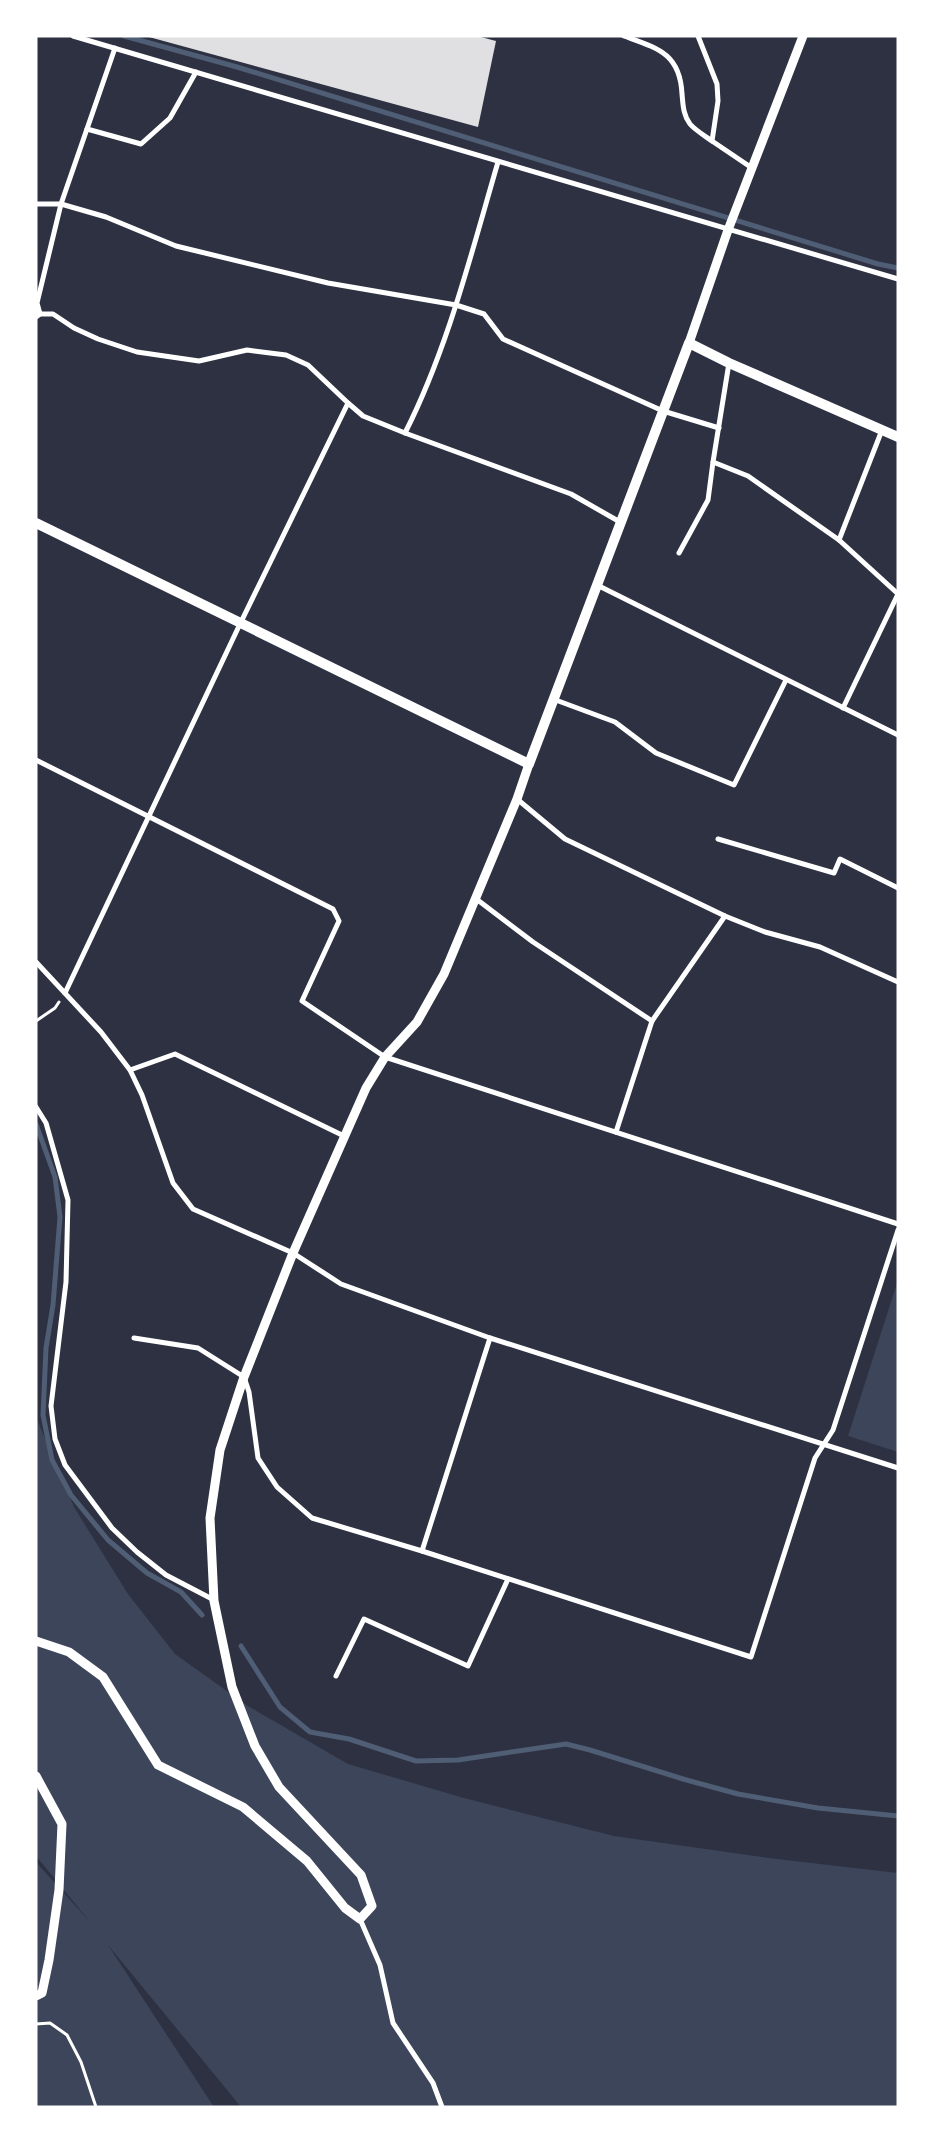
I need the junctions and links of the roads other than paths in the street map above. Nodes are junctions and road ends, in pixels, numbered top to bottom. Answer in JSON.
{"nodes":[{"id":1,"x":73,"y":36,"type":"edge"},
{"id":2,"x":624,"y":36,"type":"edge"},
{"id":3,"x":698,"y":36,"type":"edge"},
{"id":4,"x":803,"y":36,"type":"edge"},
{"id":5,"x":115,"y":48,"type":"junction"},
{"id":6,"x":196,"y":72,"type":"junction"},
{"id":7,"x":87,"y":129,"type":"junction"},
{"id":8,"x":712,"y":141,"type":"junction"},
{"id":9,"x":498,"y":162,"type":"junction"},
{"id":10,"x":753,"y":168,"type":"junction"},
{"id":11,"x":36,"y":204,"type":"edge"},
{"id":12,"x":61,"y":204,"type":"junction"},
{"id":13,"x":728,"y":230,"type":"junction"},
{"id":14,"x":898,"y":279,"type":"edge"},
{"id":15,"x":456,"y":305,"type":"junction"},
{"id":16,"x":38,"y":315,"type":"edge"},
{"id":17,"x":689,"y":343,"type":"junction"},
{"id":18,"x":729,"y":363,"type":"junction"},
{"id":19,"x":348,"y":403,"type":"junction"},
{"id":20,"x":663,"y":410,"type":"junction"},
{"id":21,"x":719,"y":428,"type":"junction"},
{"id":22,"x":882,"y":430,"type":"junction"},
{"id":23,"x":404,"y":433,"type":"junction"},
{"id":24,"x":898,"y":436,"type":"edge"},
{"id":25,"x":713,"y":462,"type":"junction"},
{"id":26,"x":620,"y":522,"type":"junction"},
{"id":27,"x":36,"y":524,"type":"edge"},
{"id":28,"x":839,"y":540,"type":"junction"},
{"id":29,"x":679,"y":553,"type":"dead end"},
{"id":30,"x":597,"y":585,"type":"junction"},
{"id":31,"x":897,"y":594,"type":"edge"},
{"id":32,"x":240,"y":624,"type":"junction"},
{"id":33,"x":786,"y":680,"type":"junction"},
{"id":34,"x":553,"y":699,"type":"junction"},
{"id":35,"x":843,"y":708,"type":"junction"},
{"id":36,"x":898,"y":735,"type":"edge"},
{"id":37,"x":36,"y":760,"type":"edge"},
{"id":38,"x":529,"y":764,"type":"junction"},
{"id":39,"x":517,"y":799,"type":"junction"},
{"id":40,"x":150,"y":816,"type":"junction"},
{"id":41,"x":718,"y":839,"type":"dead end"},
{"id":42,"x":898,"y":888,"type":"edge"},
{"id":43,"x":475,"y":898,"type":"junction"},
{"id":44,"x":726,"y":916,"type":"junction"},
{"id":45,"x":36,"y":962,"type":"edge"},
{"id":46,"x":898,"y":982,"type":"edge"},
{"id":47,"x":65,"y":993,"type":"junction"},
{"id":48,"x":652,"y":1021,"type":"junction"},
{"id":49,"x":385,"y":1057,"type":"junction"},
{"id":50,"x":130,"y":1070,"type":"junction"},
{"id":51,"x":36,"y":1107,"type":"edge"},
{"id":52,"x":616,"y":1132,"type":"junction"},
{"id":53,"x":344,"y":1136,"type":"junction"},
{"id":54,"x":898,"y":1224,"type":"edge"},
{"id":55,"x":898,"y":1230,"type":"edge"},
{"id":56,"x":293,"y":1252,"type":"junction"},
{"id":57,"x":134,"y":1338,"type":"dead end"},
{"id":58,"x":490,"y":1338,"type":"junction"},
{"id":59,"x":244,"y":1377,"type":"junction"},
{"id":60,"x":824,"y":1444,"type":"junction"},
{"id":61,"x":898,"y":1468,"type":"edge"},
{"id":62,"x":422,"y":1551,"type":"junction"},
{"id":63,"x":508,"y":1579,"type":"junction"},
{"id":64,"x":214,"y":1601,"type":"junction"},
{"id":65,"x":36,"y":1641,"type":"edge"},
{"id":66,"x":336,"y":1676,"type":"dead end"},
{"id":67,"x":36,"y":1776,"type":"edge"},
{"id":68,"x":360,"y":1919,"type":"junction"},
{"id":69,"x":36,"y":1996,"type":"edge"},
{"id":70,"x":442,"y":2107,"type":"edge"}],
"edges":[{"from":1,"to":5,"type":"street"},
{"from":2,"to":8,"type":"street"},
{"from":3,"to":8,"type":"street"},
{"from":4,"to":10,"type":"street"},
{"from":5,"to":6,"type":"street"},
{"from":5,"to":7,"type":"street"},
{"from":6,"to":7,"type":"street"},
{"from":6,"to":9,"type":"street"},
{"from":7,"to":12,"type":"street"},
{"from":8,"to":10,"type":"street"},
{"from":9,"to":13,"type":"street"},
{"from":9,"to":15,"type":"street"},
{"from":10,"to":13,"type":"street"},
{"from":11,"to":12,"type":"street"},
{"from":12,"to":15,"type":"street"},
{"from":12,"to":16,"type":"street"},
{"from":13,"to":14,"type":"street"},
{"from":13,"to":17,"type":"street"},
{"from":15,"to":20,"type":"street"},
{"from":15,"to":23,"type":"street"},
{"from":16,"to":19,"type":"street"},
{"from":17,"to":18,"type":"main road"},
{"from":17,"to":20,"type":"main road"},
{"from":18,"to":21,"type":"street"},
{"from":18,"to":22,"type":"main road"},
{"from":19,"to":23,"type":"street"},
{"from":19,"to":32,"type":"street"},
{"from":20,"to":21,"type":"street"},
{"from":20,"to":26,"type":"main road"},
{"from":21,"to":25,"type":"street"},
{"from":22,"to":24,"type":"main road"},
{"from":22,"to":28,"type":"street"},
{"from":23,"to":26,"type":"street"},
{"from":25,"to":28,"type":"street"},
{"from":25,"to":29,"type":"street"},
{"from":26,"to":30,"type":"main road"},
{"from":27,"to":32,"type":"main road"},
{"from":28,"to":31,"type":"street"},
{"from":30,"to":33,"type":"street"},
{"from":30,"to":34,"type":"main road"},
{"from":31,"to":35,"type":"street"},
{"from":32,"to":38,"type":"main road"},
{"from":32,"to":40,"type":"street"},
{"from":33,"to":34,"type":"street"},
{"from":33,"to":35,"type":"street"},
{"from":34,"to":38,"type":"main road"},
{"from":35,"to":36,"type":"street"},
{"from":37,"to":40,"type":"street"},
{"from":38,"to":39,"type":"street"},
{"from":39,"to":43,"type":"street"},
{"from":39,"to":44,"type":"street"},
{"from":40,"to":47,"type":"street"},
{"from":40,"to":49,"type":"street"},
{"from":41,"to":42,"type":"street"},
{"from":43,"to":48,"type":"street"},
{"from":43,"to":49,"type":"street"},
{"from":44,"to":46,"type":"street"},
{"from":44,"to":48,"type":"street"},
{"from":45,"to":47,"type":"street"},
{"from":47,"to":50,"type":"street"},
{"from":48,"to":52,"type":"street"},
{"from":49,"to":52,"type":"street"},
{"from":49,"to":53,"type":"street"},
{"from":50,"to":53,"type":"street"},
{"from":50,"to":56,"type":"street"},
{"from":51,"to":64,"type":"street"},
{"from":52,"to":54,"type":"street"},
{"from":53,"to":56,"type":"street"},
{"from":55,"to":60,"type":"street"},
{"from":56,"to":58,"type":"street"},
{"from":56,"to":59,"type":"street"},
{"from":57,"to":59,"type":"street"},
{"from":58,"to":60,"type":"street"},
{"from":58,"to":62,"type":"street"},
{"from":59,"to":62,"type":"street"},
{"from":59,"to":64,"type":"street"},
{"from":60,"to":61,"type":"street"},
{"from":60,"to":63,"type":"street"},
{"from":62,"to":63,"type":"street"},
{"from":63,"to":66,"type":"street"},
{"from":64,"to":68,"type":"street"},
{"from":65,"to":68,"type":"street"},
{"from":67,"to":69,"type":"street"},
{"from":68,"to":70,"type":"street"}]}
